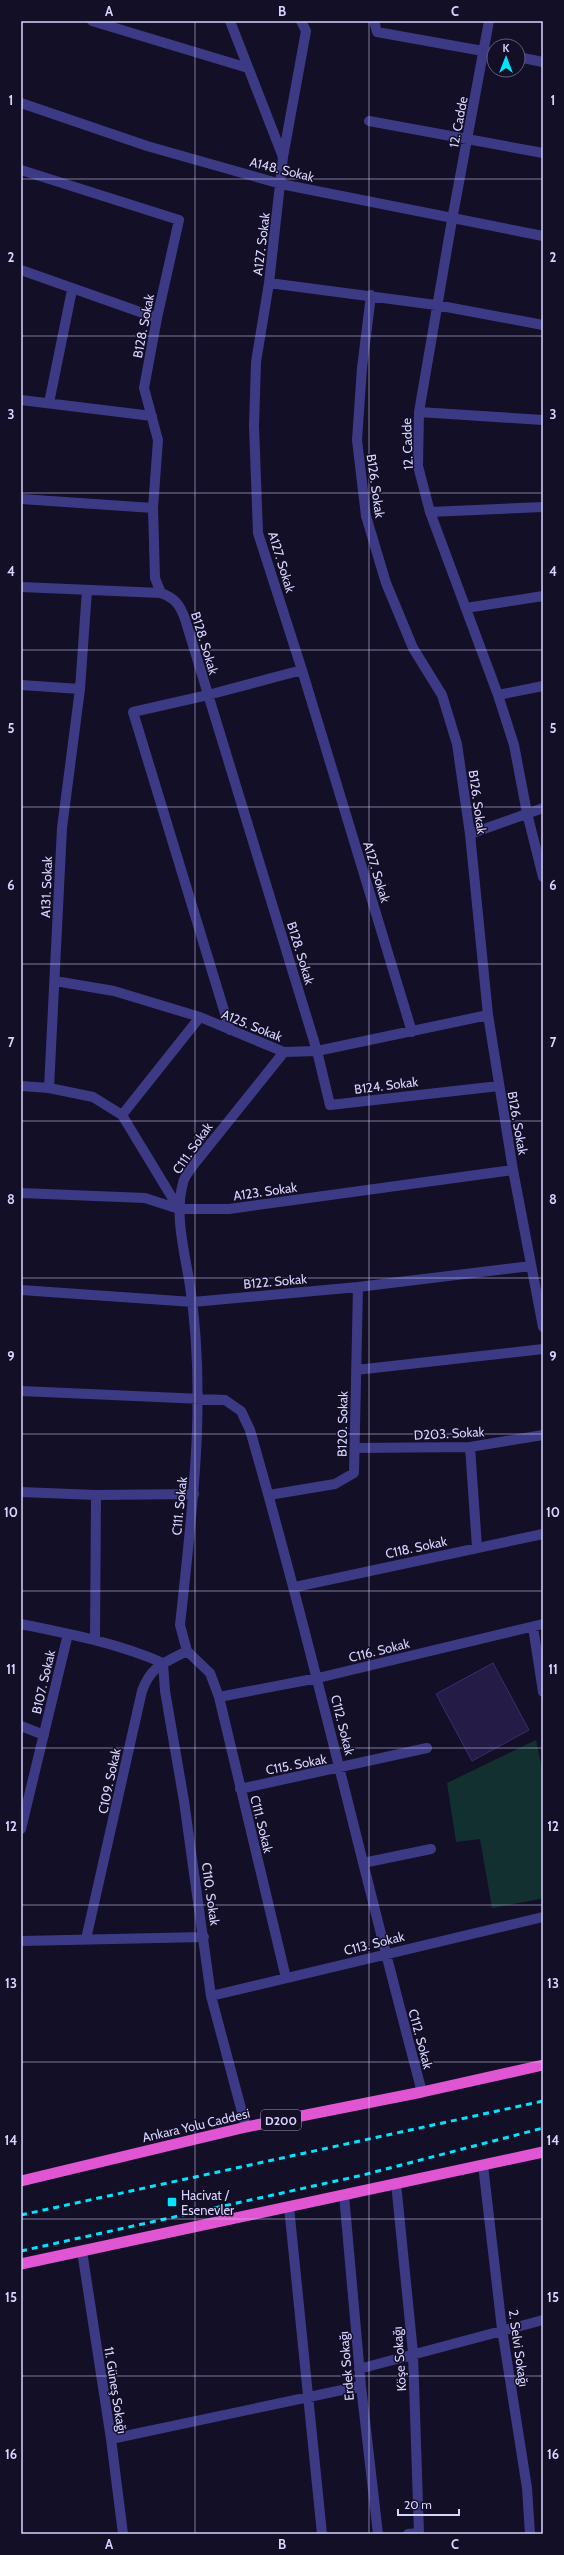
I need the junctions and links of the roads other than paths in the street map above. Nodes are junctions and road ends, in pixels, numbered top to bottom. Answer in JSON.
{"nodes":[{"id":1,"x":92,"y":21,"type":"edge"},
{"id":2,"x":230,"y":21,"type":"edge"},
{"id":3,"x":301,"y":21,"type":"edge"},
{"id":4,"x":374,"y":21,"type":"edge"},
{"id":5,"x":490,"y":21,"type":"edge"},
{"id":6,"x":489,"y":38,"type":"edge"},
{"id":7,"x":486,"y":52,"type":"edge"},
{"id":8,"x":526,"y":59,"type":"edge"},
{"id":9,"x":543,"y":62,"type":"edge"},
{"id":10,"x":486,"y":65,"type":"edge"},
{"id":11,"x":248,"y":68,"type":"junction"},
{"id":12,"x":21,"y":102,"type":"edge"},
{"id":13,"x":369,"y":121,"type":"dead end"},
{"id":14,"x":468,"y":139,"type":"junction"},
{"id":15,"x":543,"y":153,"type":"edge"},
{"id":16,"x":284,"y":157,"type":"junction"},
{"id":17,"x":21,"y":170,"type":"edge"},
{"id":18,"x":281,"y":184,"type":"junction"},
{"id":19,"x":452,"y":220,"type":"junction"},
{"id":20,"x":543,"y":236,"type":"edge"},
{"id":21,"x":21,"y":270,"type":"edge"},
{"id":22,"x":269,"y":283,"type":"junction"},
{"id":23,"x":72,"y":290,"type":"junction"},
{"id":24,"x":371,"y":295,"type":"junction"},
{"id":25,"x":436,"y":305,"type":"junction"},
{"id":26,"x":157,"y":318,"type":"junction"},
{"id":27,"x":543,"y":325,"type":"edge"},
{"id":28,"x":21,"y":400,"type":"edge"},
{"id":29,"x":49,"y":403,"type":"junction"},
{"id":30,"x":419,"y":412,"type":"junction"},
{"id":31,"x":152,"y":416,"type":"junction"},
{"id":32,"x":543,"y":420,"type":"edge"},
{"id":33,"x":21,"y":499,"type":"edge"},
{"id":34,"x":543,"y":507,"type":"edge"},
{"id":35,"x":153,"y":508,"type":"junction"},
{"id":36,"x":430,"y":512,"type":"junction"},
{"id":37,"x":21,"y":587,"type":"edge"},
{"id":38,"x":87,"y":590,"type":"junction"},
{"id":39,"x":161,"y":594,"type":"junction"},
{"id":40,"x":543,"y":596,"type":"edge"},
{"id":41,"x":466,"y":608,"type":"junction"},
{"id":42,"x":302,"y":670,"type":"junction"},
{"id":43,"x":21,"y":685,"type":"edge"},
{"id":44,"x":543,"y":686,"type":"edge"},
{"id":45,"x":80,"y":689,"type":"junction"},
{"id":46,"x":208,"y":695,"type":"junction"},
{"id":47,"x":498,"y":695,"type":"junction"},
{"id":48,"x":543,"y":808,"type":"edge"},
{"id":49,"x":527,"y":813,"type":"junction"},
{"id":50,"x":470,"y":834,"type":"junction"},
{"id":51,"x":543,"y":877,"type":"edge"},
{"id":52,"x":55,"y":981,"type":"junction"},
{"id":53,"x":488,"y":1015,"type":"junction"},
{"id":54,"x":200,"y":1017,"type":"junction"},
{"id":55,"x":230,"y":1030,"type":"junction"},
{"id":56,"x":412,"y":1032,"type":"junction"},
{"id":57,"x":317,"y":1051,"type":"junction"},
{"id":58,"x":284,"y":1052,"type":"junction"},
{"id":59,"x":21,"y":1086,"type":"edge"},
{"id":60,"x":499,"y":1086,"type":"junction"},
{"id":61,"x":50,"y":1088,"type":"junction"},
{"id":62,"x":122,"y":1115,"type":"junction"},
{"id":63,"x":513,"y":1170,"type":"junction"},
{"id":64,"x":21,"y":1193,"type":"edge"},
{"id":65,"x":179,"y":1209,"type":"junction"},
{"id":66,"x":531,"y":1266,"type":"junction"},
{"id":67,"x":358,"y":1287,"type":"junction"},
{"id":68,"x":21,"y":1290,"type":"edge"},
{"id":69,"x":193,"y":1302,"type":"junction"},
{"id":70,"x":543,"y":1327,"type":"edge"},
{"id":71,"x":543,"y":1349,"type":"edge"},
{"id":72,"x":356,"y":1370,"type":"junction"},
{"id":73,"x":21,"y":1391,"type":"edge"},
{"id":74,"x":198,"y":1399,"type":"junction"},
{"id":75,"x":543,"y":1435,"type":"edge"},
{"id":76,"x":470,"y":1447,"type":"junction"},
{"id":77,"x":355,"y":1448,"type":"junction"},
{"id":78,"x":21,"y":1492,"type":"edge"},
{"id":79,"x":194,"y":1494,"type":"junction"},
{"id":80,"x":96,"y":1495,"type":"junction"},
{"id":81,"x":269,"y":1495,"type":"junction"},
{"id":82,"x":543,"y":1534,"type":"edge"},
{"id":83,"x":477,"y":1547,"type":"junction"},
{"id":84,"x":295,"y":1586,"type":"junction"},
{"id":85,"x":21,"y":1624,"type":"edge"},
{"id":86,"x":543,"y":1624,"type":"edge"},
{"id":87,"x":533,"y":1627,"type":"junction"},
{"id":88,"x":68,"y":1634,"type":"junction"},
{"id":89,"x":95,"y":1639,"type":"junction"},
{"id":90,"x":187,"y":1651,"type":"junction"},
{"id":91,"x":163,"y":1663,"type":"junction"},
{"id":92,"x":318,"y":1678,"type":"junction"},
{"id":93,"x":543,"y":1692,"type":"edge"},
{"id":94,"x":219,"y":1697,"type":"junction"},
{"id":95,"x":21,"y":1726,"type":"edge"},
{"id":96,"x":44,"y":1735,"type":"junction"},
{"id":97,"x":427,"y":1748,"type":"dead end"},
{"id":98,"x":341,"y":1768,"type":"junction"},
{"id":99,"x":240,"y":1789,"type":"junction"},
{"id":100,"x":21,"y":1829,"type":"edge"},
{"id":101,"x":431,"y":1849,"type":"dead end"},
{"id":102,"x":363,"y":1863,"type":"junction"},
{"id":103,"x":543,"y":1917,"type":"edge"},
{"id":104,"x":204,"y":1937,"type":"junction"},
{"id":105,"x":86,"y":1939,"type":"junction"},
{"id":106,"x":21,"y":1941,"type":"edge"},
{"id":107,"x":385,"y":1954,"type":"junction"},
{"id":108,"x":286,"y":1978,"type":"junction"},
{"id":109,"x":212,"y":1996,"type":"junction"},
{"id":110,"x":543,"y":2065,"type":"edge"},
{"id":111,"x":422,"y":2092,"type":"junction"},
{"id":112,"x":246,"y":2127,"type":"junction"},
{"id":113,"x":543,"y":2152,"type":"edge"},
{"id":114,"x":483,"y":2165,"type":"junction"},
{"id":115,"x":21,"y":2181,"type":"edge"},
{"id":116,"x":396,"y":2183,"type":"junction"},
{"id":117,"x":344,"y":2195,"type":"junction"},
{"id":118,"x":289,"y":2207,"type":"junction"},
{"id":119,"x":82,"y":2251,"type":"junction"},
{"id":120,"x":21,"y":2264,"type":"edge"},
{"id":121,"x":543,"y":2320,"type":"edge"},
{"id":122,"x":502,"y":2329,"type":"junction"},
{"id":123,"x":413,"y":2353,"type":"junction"},
{"id":124,"x":359,"y":2369,"type":"junction"},
{"id":125,"x":361,"y":2386,"type":"junction"},
{"id":126,"x":307,"y":2397,"type":"junction"},
{"id":127,"x":111,"y":2440,"type":"junction"},
{"id":128,"x":123,"y":2534,"type":"edge"},
{"id":129,"x":322,"y":2534,"type":"edge"},
{"id":130,"x":378,"y":2534,"type":"edge"},
{"id":131,"x":408,"y":2534,"type":"edge"},
{"id":132,"x":419,"y":2534,"type":"edge"},
{"id":133,"x":530,"y":2534,"type":"edge"}],
"edges":[{"from":1,"to":11,"type":"street"},
{"from":2,"to":11,"type":"street","name":"A127. Sokak"},
{"from":3,"to":16,"type":"street"},
{"from":4,"to":7,"type":"street"},
{"from":5,"to":6,"type":"street","name":"12. Cadde"},
{"from":8,"to":9,"type":"street"},
{"from":10,"to":14,"type":"street","name":"12. Cadde"},
{"from":11,"to":16,"type":"street","name":"A127. Sokak"},
{"from":12,"to":18,"type":"street","name":"A148. Sokak"},
{"from":13,"to":14,"type":"street"},
{"from":14,"to":15,"type":"street"},
{"from":14,"to":19,"type":"street","name":"12. Cadde"},
{"from":16,"to":18,"type":"street","name":"A127. Sokak"},
{"from":17,"to":26,"type":"street","name":"B128. Sokak"},
{"from":18,"to":19,"type":"street","name":"A148. Sokak"},
{"from":18,"to":22,"type":"street","name":"A127. Sokak"},
{"from":19,"to":20,"type":"street","name":"A148. Sokak"},
{"from":19,"to":25,"type":"street","name":"12. Cadde"},
{"from":21,"to":23,"type":"street"},
{"from":22,"to":24,"type":"street"},
{"from":22,"to":42,"type":"street","name":"A127. Sokak"},
{"from":23,"to":26,"type":"street"},
{"from":23,"to":29,"type":"street"},
{"from":24,"to":25,"type":"street"},
{"from":24,"to":50,"type":"street","name":"B126. Sokak"},
{"from":25,"to":27,"type":"street"},
{"from":25,"to":30,"type":"street","name":"12. Cadde"},
{"from":26,"to":31,"type":"street","name":"B128. Sokak"},
{"from":28,"to":29,"type":"street"},
{"from":29,"to":31,"type":"street"},
{"from":30,"to":32,"type":"street"},
{"from":30,"to":36,"type":"street","name":"12. Cadde"},
{"from":31,"to":35,"type":"street","name":"B128. Sokak"},
{"from":33,"to":35,"type":"street"},
{"from":34,"to":36,"type":"street"},
{"from":35,"to":39,"type":"street","name":"B128. Sokak"},
{"from":36,"to":41,"type":"street","name":"12. Cadde"},
{"from":37,"to":38,"type":"street"},
{"from":38,"to":39,"type":"street"},
{"from":38,"to":45,"type":"street","name":"A131. Sokak"},
{"from":39,"to":46,"type":"street","name":"B128. Sokak"},
{"from":40,"to":41,"type":"street"},
{"from":41,"to":47,"type":"street","name":"12. Cadde"},
{"from":42,"to":46,"type":"street"},
{"from":42,"to":56,"type":"street","name":"A127. Sokak"},
{"from":43,"to":45,"type":"street"},
{"from":44,"to":47,"type":"street"},
{"from":45,"to":52,"type":"street","name":"A131. Sokak"},
{"from":46,"to":55,"type":"street"},
{"from":46,"to":57,"type":"street","name":"B128. Sokak"},
{"from":47,"to":49,"type":"street","name":"12. Cadde"},
{"from":48,"to":49,"type":"street"},
{"from":49,"to":50,"type":"street"},
{"from":49,"to":51,"type":"street","name":"12. Cadde"},
{"from":50,"to":53,"type":"street","name":"B126. Sokak"},
{"from":52,"to":54,"type":"street","name":"A125. Sokak"},
{"from":52,"to":61,"type":"street","name":"A131. Sokak"},
{"from":53,"to":56,"type":"street","name":"A125. Sokak"},
{"from":53,"to":60,"type":"street","name":"B126. Sokak"},
{"from":54,"to":55,"type":"street","name":"A125. Sokak"},
{"from":54,"to":62,"type":"street"},
{"from":55,"to":58,"type":"street","name":"A125. Sokak"},
{"from":56,"to":57,"type":"street","name":"A125. Sokak"},
{"from":57,"to":58,"type":"street","name":"A125. Sokak"},
{"from":57,"to":60,"type":"street","name":"B124. Sokak"},
{"from":58,"to":65,"type":"street","name":"C111. Sokak"},
{"from":59,"to":61,"type":"street"},
{"from":60,"to":63,"type":"street","name":"B126. Sokak"},
{"from":61,"to":62,"type":"street"},
{"from":62,"to":65,"type":"street"},
{"from":63,"to":65,"type":"street","name":"A123. Sokak"},
{"from":63,"to":66,"type":"street","name":"B126. Sokak"},
{"from":64,"to":65,"type":"street","name":"A123. Sokak"},
{"from":65,"to":69,"type":"street","name":"C111. Sokak"},
{"from":66,"to":67,"type":"street","name":"B122. Sokak"},
{"from":66,"to":70,"type":"street","name":"B126. Sokak"},
{"from":67,"to":69,"type":"street","name":"B122. Sokak"},
{"from":67,"to":72,"type":"street","name":"B120. Sokak"},
{"from":68,"to":69,"type":"street","name":"B122. Sokak"},
{"from":69,"to":74,"type":"street","name":"C111. Sokak"},
{"from":71,"to":72,"type":"street"},
{"from":72,"to":77,"type":"street","name":"B120. Sokak"},
{"from":73,"to":74,"type":"street","name":"C112. Sokak"},
{"from":74,"to":79,"type":"street","name":"C111. Sokak"},
{"from":74,"to":81,"type":"street","name":"C112. Sokak"},
{"from":75,"to":76,"type":"street","name":"D203. Sokak"},
{"from":76,"to":77,"type":"street","name":"D203. Sokak"},
{"from":76,"to":83,"type":"street"},
{"from":77,"to":81,"type":"street","name":"B120. Sokak"},
{"from":78,"to":80,"type":"street"},
{"from":79,"to":80,"type":"street"},
{"from":79,"to":90,"type":"street","name":"C111. Sokak"},
{"from":80,"to":89,"type":"street"},
{"from":81,"to":84,"type":"street","name":"C112. Sokak"},
{"from":82,"to":83,"type":"street","name":"C118. Sokak"},
{"from":83,"to":84,"type":"street","name":"C118. Sokak"},
{"from":84,"to":92,"type":"street","name":"C112. Sokak"},
{"from":85,"to":88,"type":"street"},
{"from":86,"to":87,"type":"street","name":"C116. Sokak"},
{"from":87,"to":92,"type":"street","name":"C116. Sokak"},
{"from":87,"to":93,"type":"street"},
{"from":88,"to":89,"type":"street"},
{"from":88,"to":96,"type":"street","name":"B107. Sokak"},
{"from":89,"to":91,"type":"street"},
{"from":90,"to":91,"type":"street","name":"C109. Sokak"},
{"from":90,"to":94,"type":"street","name":"C111. Sokak"},
{"from":91,"to":104,"type":"street","name":"C110. Sokak"},
{"from":91,"to":105,"type":"street","name":"C109. Sokak"},
{"from":92,"to":94,"type":"street","name":"C116. Sokak"},
{"from":92,"to":98,"type":"street","name":"C112. Sokak"},
{"from":94,"to":99,"type":"street","name":"C111. Sokak"},
{"from":95,"to":96,"type":"street"},
{"from":96,"to":100,"type":"street","name":"B107. Sokak"},
{"from":97,"to":98,"type":"street","name":"C115. Sokak"},
{"from":98,"to":99,"type":"street","name":"C115. Sokak"},
{"from":98,"to":102,"type":"street","name":"C112. Sokak"},
{"from":99,"to":108,"type":"street","name":"C111. Sokak"},
{"from":101,"to":102,"type":"street"},
{"from":102,"to":107,"type":"street","name":"C112. Sokak"},
{"from":103,"to":107,"type":"street","name":"C113. Sokak"},
{"from":104,"to":105,"type":"street"},
{"from":104,"to":109,"type":"street","name":"C110. Sokak"},
{"from":105,"to":106,"type":"street"},
{"from":107,"to":108,"type":"street","name":"C113. Sokak"},
{"from":107,"to":111,"type":"street","name":"C112. Sokak"},
{"from":108,"to":109,"type":"street","name":"C113. Sokak"},
{"from":109,"to":112,"type":"street","name":"C110. Sokak"},
{"from":110,"to":111,"type":"highway","name":"Ankara Yolu Caddesi","number":"D200"},
{"from":111,"to":112,"type":"highway","name":"Ankara Yolu Caddesi","number":"D200"},
{"from":112,"to":115,"type":"highway","name":"Ankara Yolu Caddesi","number":"D200"},
{"from":113,"to":114,"type":"highway"},
{"from":114,"to":116,"type":"highway"},
{"from":114,"to":122,"type":"street","name":"2. Selvi Sokağı"},
{"from":116,"to":117,"type":"highway"},
{"from":116,"to":123,"type":"street","name":"Köşe Sokağı"},
{"from":117,"to":118,"type":"highway"},
{"from":117,"to":124,"type":"street","name":"Erdek Sokağı"},
{"from":118,"to":119,"type":"highway"},
{"from":118,"to":126,"type":"street"},
{"from":119,"to":120,"type":"highway"},
{"from":119,"to":127,"type":"street","name":"11. Güneş Sokağı"},
{"from":121,"to":122,"type":"street"},
{"from":122,"to":123,"type":"street"},
{"from":122,"to":133,"type":"street","name":"2. Selvi Sokağı"},
{"from":123,"to":124,"type":"street"},
{"from":123,"to":132,"type":"street","name":"Köşe Sokağı"},
{"from":124,"to":125,"type":"street","name":"Erdek Sokağı"},
{"from":125,"to":126,"type":"street"},
{"from":125,"to":130,"type":"street","name":"Erdek Sokağı"},
{"from":126,"to":127,"type":"street"},
{"from":126,"to":129,"type":"street"},
{"from":127,"to":128,"type":"street","name":"11. Güneş Sokağı"},
{"from":131,"to":132,"type":"street"}]}
